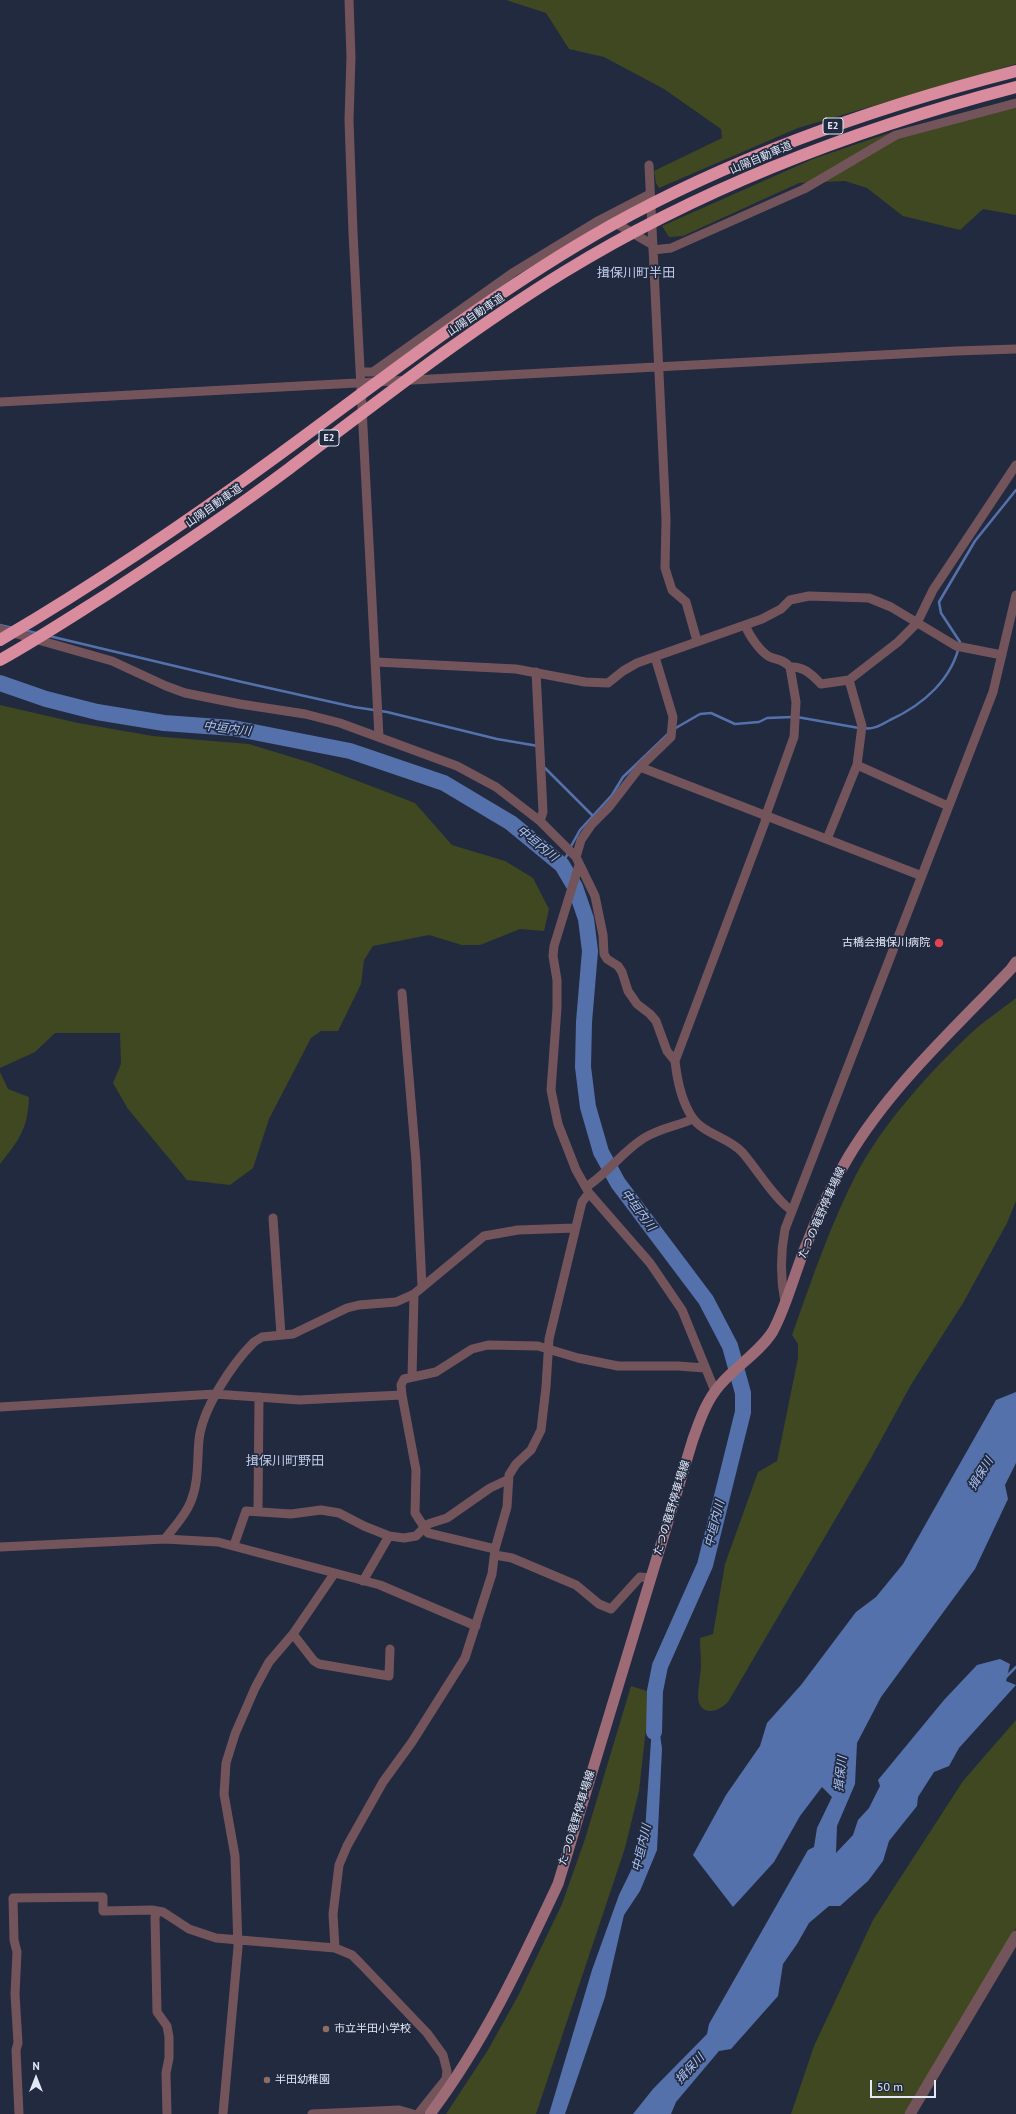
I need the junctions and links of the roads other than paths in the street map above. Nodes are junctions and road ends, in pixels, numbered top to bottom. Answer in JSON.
{"nodes":[{"id":1,"x":349,"y":0,"type":"edge"},
{"id":2,"x":1016,"y":72,"type":"edge"},
{"id":3,"x":1016,"y":87,"type":"edge"},
{"id":4,"x":1016,"y":103,"type":"edge"},
{"id":5,"x":649,"y":165,"type":"dead end"},
{"id":6,"x":654,"y":197,"type":"junction"},
{"id":7,"x":606,"y":217,"type":"junction"},
{"id":8,"x":653,"y":248,"type":"junction"},
{"id":9,"x":1016,"y":349,"type":"edge"},
{"id":10,"x":382,"y":365,"type":"junction"},
{"id":11,"x":658,"y":367,"type":"junction"},
{"id":12,"x":361,"y":372,"type":"junction"},
{"id":13,"x":391,"y":382,"type":"junction"},
{"id":14,"x":361,"y":383,"type":"junction"},
{"id":15,"x":0,"y":402,"type":"edge"},
{"id":16,"x":1016,"y":464,"type":"edge"},
{"id":17,"x":1016,"y":595,"type":"edge"},
{"id":18,"x":917,"y":623,"type":"junction"},
{"id":19,"x":745,"y":625,"type":"junction"},
{"id":20,"x":0,"y":629,"type":"edge"},
{"id":21,"x":0,"y":640,"type":"edge"},
{"id":22,"x":697,"y":641,"type":"junction"},
{"id":23,"x":1002,"y":655,"type":"junction"},
{"id":24,"x":655,"y":657,"type":"junction"},
{"id":25,"x":0,"y":660,"type":"edge"},
{"id":26,"x":376,"y":662,"type":"junction"},
{"id":27,"x":790,"y":667,"type":"junction"},
{"id":28,"x":536,"y":672,"type":"junction"},
{"id":29,"x":849,"y":680,"type":"junction"},
{"id":30,"x":378,"y":737,"type":"junction"},
{"id":31,"x":857,"y":765,"type":"junction"},
{"id":32,"x":640,"y":767,"type":"junction"},
{"id":33,"x":948,"y":806,"type":"junction"},
{"id":34,"x":766,"y":817,"type":"junction"},
{"id":35,"x":540,"y":821,"type":"junction"},
{"id":36,"x":827,"y":839,"type":"junction"},
{"id":37,"x":577,"y":864,"type":"junction"},
{"id":38,"x":922,"y":876,"type":"junction"},
{"id":39,"x":1016,"y":962,"type":"edge"},
{"id":40,"x":402,"y":993,"type":"dead end"},
{"id":41,"x":675,"y":1061,"type":"junction"},
{"id":42,"x":693,"y":1118,"type":"junction"},
{"id":43,"x":588,"y":1188,"type":"junction"},
{"id":44,"x":792,"y":1210,"type":"junction"},
{"id":45,"x":273,"y":1218,"type":"dead end"},
{"id":46,"x":575,"y":1228,"type":"junction"},
{"id":47,"x":422,"y":1286,"type":"junction"},
{"id":48,"x":414,"y":1294,"type":"junction"},
{"id":49,"x":785,"y":1303,"type":"junction"},
{"id":50,"x":281,"y":1335,"type":"junction"},
{"id":51,"x":547,"y":1347,"type":"junction"},
{"id":52,"x":705,"y":1368,"type":"junction"},
{"id":53,"x":412,"y":1377,"type":"junction"},
{"id":54,"x":718,"y":1388,"type":"junction"},
{"id":55,"x":215,"y":1394,"type":"junction"},
{"id":56,"x":402,"y":1395,"type":"junction"},
{"id":57,"x":259,"y":1397,"type":"junction"},
{"id":58,"x":0,"y":1407,"type":"edge"},
{"id":59,"x":507,"y":1480,"type":"junction"},
{"id":60,"x":258,"y":1511,"type":"junction"},
{"id":61,"x":425,"y":1528,"type":"junction"},
{"id":62,"x":389,"y":1536,"type":"junction"},
{"id":63,"x":165,"y":1539,"type":"junction"},
{"id":64,"x":234,"y":1545,"type":"junction"},
{"id":65,"x":0,"y":1547,"type":"edge"},
{"id":66,"x":495,"y":1552,"type":"junction"},
{"id":67,"x":334,"y":1574,"type":"junction"},
{"id":68,"x":651,"y":1578,"type":"junction"},
{"id":69,"x":363,"y":1580,"type":"junction"},
{"id":70,"x":476,"y":1626,"type":"junction"},
{"id":71,"x":293,"y":1634,"type":"junction"},
{"id":72,"x":390,"y":1649,"type":"dead end"},
{"id":73,"x":158,"y":1911,"type":"junction"},
{"id":74,"x":1016,"y":1936,"type":"edge"},
{"id":75,"x":237,"y":1940,"type":"junction"},
{"id":76,"x":335,"y":1948,"type":"junction"},
{"id":77,"x":18,"y":2114,"type":"edge"},
{"id":78,"x":167,"y":2114,"type":"edge"},
{"id":79,"x":222,"y":2114,"type":"edge"},
{"id":80,"x":312,"y":2114,"type":"edge"},
{"id":81,"x":413,"y":2114,"type":"edge"},
{"id":82,"x":418,"y":2114,"type":"edge"},
{"id":83,"x":430,"y":2114,"type":"edge"},
{"id":84,"x":910,"y":2114,"type":"edge"}],
"edges":[{"from":1,"to":12,"type":"street"},
{"from":2,"to":6,"type":"highway","name":"山陽自動車道","number":"E2"},
{"from":3,"to":25,"type":"highway","name":"山陽自動車道","number":"E2"},
{"from":4,"to":8,"type":"street"},
{"from":5,"to":6,"type":"street"},
{"from":6,"to":7,"type":"street"},
{"from":6,"to":8,"type":"street"},
{"from":6,"to":21,"type":"highway","name":"山陽自動車道","number":"E2"},
{"from":7,"to":8,"type":"street"},
{"from":7,"to":10,"type":"street"},
{"from":8,"to":11,"type":"street"},
{"from":9,"to":11,"type":"street"},
{"from":10,"to":12,"type":"street"},
{"from":10,"to":13,"type":"street"},
{"from":11,"to":13,"type":"street"},
{"from":11,"to":22,"type":"street"},
{"from":12,"to":14,"type":"street"},
{"from":13,"to":14,"type":"street"},
{"from":14,"to":15,"type":"street"},
{"from":14,"to":26,"type":"street"},
{"from":16,"to":18,"type":"street"},
{"from":17,"to":23,"type":"street"},
{"from":18,"to":19,"type":"street"},
{"from":18,"to":23,"type":"street"},
{"from":18,"to":29,"type":"street"},
{"from":19,"to":22,"type":"street"},
{"from":19,"to":27,"type":"street"},
{"from":20,"to":30,"type":"street"},
{"from":22,"to":24,"type":"street"},
{"from":23,"to":33,"type":"street"},
{"from":24,"to":28,"type":"street"},
{"from":24,"to":32,"type":"street"},
{"from":26,"to":28,"type":"street"},
{"from":26,"to":30,"type":"street"},
{"from":27,"to":29,"type":"street"},
{"from":27,"to":34,"type":"street"},
{"from":28,"to":35,"type":"street"},
{"from":29,"to":31,"type":"street"},
{"from":30,"to":35,"type":"street"},
{"from":31,"to":33,"type":"street"},
{"from":31,"to":36,"type":"street"},
{"from":32,"to":34,"type":"street"},
{"from":32,"to":37,"type":"street"},
{"from":33,"to":38,"type":"street"},
{"from":34,"to":36,"type":"street"},
{"from":34,"to":41,"type":"street"},
{"from":35,"to":37,"type":"street"},
{"from":36,"to":38,"type":"street"},
{"from":37,"to":41,"type":"street"},
{"from":37,"to":43,"type":"street"},
{"from":38,"to":44,"type":"street"},
{"from":39,"to":49,"type":"main road","name":"たつの竜野停車場線"},
{"from":40,"to":47,"type":"street"},
{"from":41,"to":42,"type":"street"},
{"from":42,"to":43,"type":"street"},
{"from":42,"to":44,"type":"street"},
{"from":43,"to":46,"type":"street"},
{"from":43,"to":52,"type":"street"},
{"from":44,"to":49,"type":"street"},
{"from":45,"to":50,"type":"street"},
{"from":46,"to":47,"type":"street"},
{"from":46,"to":51,"type":"street"},
{"from":47,"to":48,"type":"street"},
{"from":48,"to":50,"type":"street"},
{"from":48,"to":53,"type":"street"},
{"from":49,"to":54,"type":"main road","name":"たつの竜野停車場線"},
{"from":50,"to":55,"type":"street"},
{"from":51,"to":52,"type":"street"},
{"from":51,"to":53,"type":"street"},
{"from":51,"to":59,"type":"street"},
{"from":52,"to":54,"type":"street"},
{"from":53,"to":56,"type":"street"},
{"from":54,"to":68,"type":"main road","name":"たつの竜野停車場線"},
{"from":55,"to":57,"type":"street"},
{"from":55,"to":58,"type":"street"},
{"from":55,"to":63,"type":"street"},
{"from":56,"to":57,"type":"street"},
{"from":56,"to":61,"type":"street"},
{"from":57,"to":60,"type":"street"},
{"from":59,"to":61,"type":"street"},
{"from":59,"to":66,"type":"street"},
{"from":60,"to":62,"type":"street"},
{"from":60,"to":64,"type":"street"},
{"from":61,"to":62,"type":"street"},
{"from":61,"to":66,"type":"street"},
{"from":62,"to":69,"type":"street"},
{"from":63,"to":64,"type":"street"},
{"from":63,"to":65,"type":"street"},
{"from":64,"to":67,"type":"street"},
{"from":66,"to":68,"type":"street"},
{"from":66,"to":70,"type":"street"},
{"from":67,"to":69,"type":"street"},
{"from":67,"to":71,"type":"street"},
{"from":68,"to":83,"type":"main road","name":"たつの竜野停車場線"},
{"from":69,"to":70,"type":"street"},
{"from":70,"to":76,"type":"street"},
{"from":71,"to":72,"type":"street"},
{"from":71,"to":75,"type":"street"},
{"from":73,"to":75,"type":"street"},
{"from":73,"to":77,"type":"street"},
{"from":73,"to":78,"type":"street"},
{"from":74,"to":84,"type":"street"},
{"from":75,"to":76,"type":"street"},
{"from":75,"to":79,"type":"street"},
{"from":76,"to":82,"type":"street"},
{"from":80,"to":81,"type":"street"}]}
